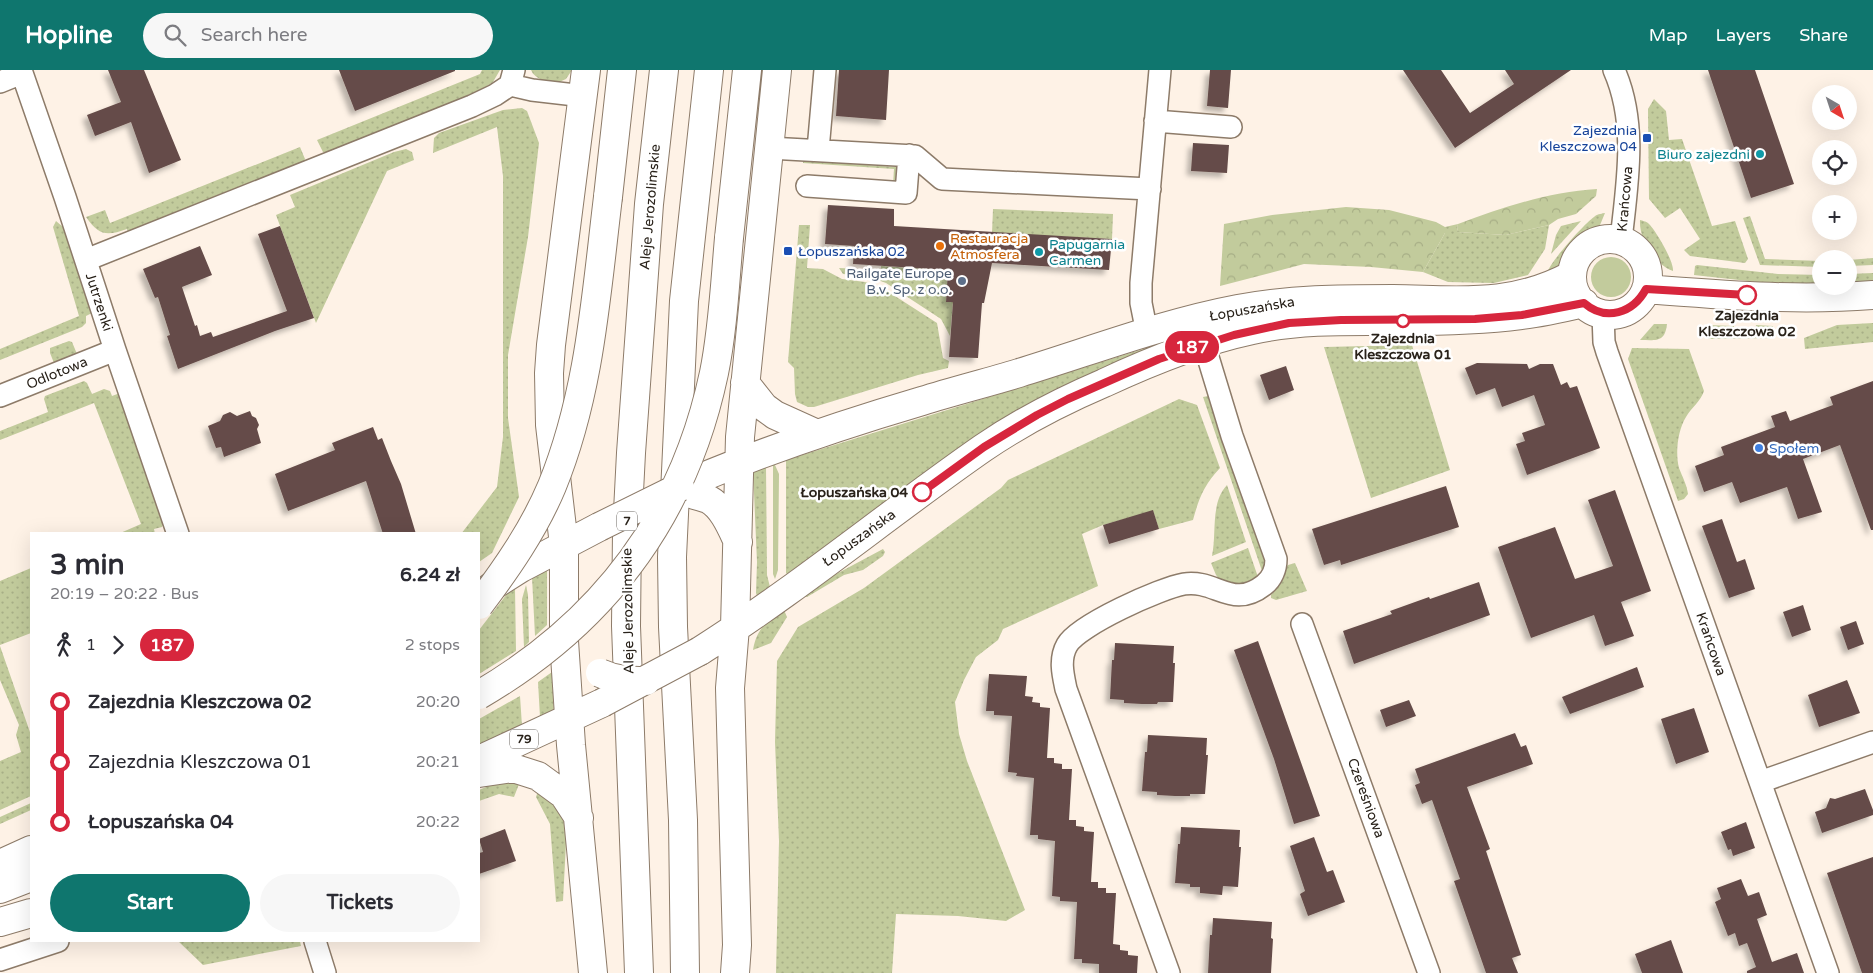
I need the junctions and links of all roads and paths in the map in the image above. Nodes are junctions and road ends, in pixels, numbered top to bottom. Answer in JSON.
{"nodes":[{"id":1,"x":622,"y":70,"type":"edge"},
{"id":2,"x":664,"y":70,"type":"edge"},
{"id":3,"x":709,"y":70,"type":"edge"},
{"id":4,"x":747,"y":70,"type":"edge"},
{"id":5,"x":777,"y":70,"type":"edge"},
{"id":6,"x":825,"y":70,"type":"edge"},
{"id":7,"x":1160,"y":70,"type":"edge"},
{"id":8,"x":1614,"y":70,"type":"edge"},
{"id":9,"x":21,"y":72,"type":"edge"},
{"id":10,"x":512,"y":77,"type":"edge"},
{"id":11,"x":0,"y":82,"type":"edge"},
{"id":12,"x":585,"y":83,"type":"edge"},
{"id":13,"x":1155,"y":121,"type":"junction"},
{"id":14,"x":1231,"y":128,"type":"dead end"},
{"id":15,"x":769,"y":148,"type":"junction"},
{"id":16,"x":818,"y":150,"type":"junction"},
{"id":17,"x":909,"y":155,"type":"junction"},
{"id":18,"x":807,"y":186,"type":"dead end"},
{"id":19,"x":1150,"y":189,"type":"junction"},
{"id":20,"x":1620,"y":240,"type":"junction"},
{"id":21,"x":86,"y":260,"type":"junction"},
{"id":22,"x":1572,"y":276,"type":"junction"},
{"id":23,"x":1646,"y":289,"type":"junction"},
{"id":24,"x":1873,"y":295,"type":"edge"},
{"id":25,"x":1594,"y":309,"type":"junction"},
{"id":26,"x":1147,"y":333,"type":"junction"},
{"id":27,"x":1204,"y":344,"type":"junction"},
{"id":28,"x":115,"y":350,"type":"junction"},
{"id":29,"x":744,"y":383,"type":"junction"},
{"id":30,"x":0,"y":396,"type":"edge"},
{"id":31,"x":817,"y":434,"type":"junction"},
{"id":32,"x":740,"y":462,"type":"junction"},
{"id":33,"x":692,"y":488,"type":"junction"},
{"id":34,"x":177,"y":532,"type":"edge"},
{"id":35,"x":738,"y":543,"type":"junction"},
{"id":36,"x":564,"y":545,"type":"junction"},
{"id":37,"x":480,"y":593,"type":"edge"},
{"id":38,"x":480,"y":604,"type":"edge"},
{"id":39,"x":1302,"y":624,"type":"dead end"},
{"id":40,"x":735,"y":627,"type":"junction"},
{"id":41,"x":564,"y":641,"type":"junction"},
{"id":42,"x":646,"y":681,"type":"junction"},
{"id":43,"x":480,"y":694,"type":"edge"},
{"id":44,"x":570,"y":719,"type":"junction"},
{"id":45,"x":1873,"y":742,"type":"edge"},
{"id":46,"x":480,"y":760,"type":"edge"},
{"id":47,"x":480,"y":772,"type":"edge"},
{"id":48,"x":1760,"y":782,"type":"junction"},
{"id":49,"x":580,"y":819,"type":"junction"},
{"id":50,"x":30,"y":850,"type":"edge"},
{"id":51,"x":0,"y":864,"type":"edge"},
{"id":52,"x":30,"y":877,"type":"edge"},
{"id":53,"x":0,"y":888,"type":"edge"},
{"id":54,"x":30,"y":913,"type":"edge"},
{"id":55,"x":0,"y":922,"type":"edge"},
{"id":56,"x":55,"y":942,"type":"edge"},
{"id":57,"x":315,"y":942,"type":"edge"},
{"id":58,"x":0,"y":960,"type":"edge"},
{"id":59,"x":325,"y":973,"type":"edge"},
{"id":60,"x":593,"y":973,"type":"edge"},
{"id":61,"x":639,"y":973,"type":"edge"},
{"id":62,"x":685,"y":973,"type":"edge"},
{"id":63,"x":735,"y":973,"type":"edge"},
{"id":64,"x":1169,"y":973,"type":"edge"},
{"id":65,"x":1429,"y":973,"type":"edge"},
{"id":66,"x":1828,"y":973,"type":"edge"}],
"edges":[{"from":1,"to":38,"type":"main road","bridge":true},
{"from":2,"to":61,"type":"main road","name":"Aleje Jerozolimskie","number":"7"},
{"from":3,"to":62,"type":"main road"},
{"from":4,"to":43,"type":"main road","bridge":true},
{"from":5,"to":15,"type":"main road"},
{"from":6,"to":16,"type":"street"},
{"from":7,"to":13,"type":"street"},
{"from":8,"to":20,"type":"street","name":"Krańcowa"},
{"from":9,"to":11,"type":"street"},
{"from":9,"to":21,"type":"street","name":"Jutrzenki"},
{"from":10,"to":12,"type":"street"},
{"from":10,"to":21,"type":"street"},
{"from":12,"to":36,"type":"main road"},
{"from":13,"to":14,"type":"street"},
{"from":13,"to":19,"type":"street"},
{"from":15,"to":16,"type":"street"},
{"from":15,"to":29,"type":"main road"},
{"from":16,"to":17,"type":"street"},
{"from":17,"to":18,"type":"street"},
{"from":17,"to":19,"type":"street"},
{"from":19,"to":26,"type":"street"},
{"from":20,"to":22,"type":"main road"},
{"from":20,"to":23,"type":"main road"},
{"from":21,"to":28,"type":"street","name":"Jutrzenki"},
{"from":22,"to":25,"type":"main road"},
{"from":22,"to":26,"type":"main road","name":"Łopuszańska"},
{"from":23,"to":24,"type":"main road"},
{"from":23,"to":25,"type":"main road"},
{"from":25,"to":27,"type":"main road","name":"Łopuszańska"},
{"from":25,"to":48,"type":"street","name":"Krańcowa"},
{"from":26,"to":31,"type":"main road","name":"Łopuszańska"},
{"from":27,"to":40,"type":"main road","name":"Łopuszańska"},
{"from":27,"to":64,"type":"street"},
{"from":28,"to":30,"type":"street","name":"Odlotowa"},
{"from":28,"to":34,"type":"street","name":"Jutrzenki"},
{"from":29,"to":31,"type":"main road"},
{"from":29,"to":32,"type":"main road"},
{"from":31,"to":32,"type":"main road","name":"Łopuszańska"},
{"from":32,"to":33,"type":"main road","name":"Łopuszańska"},
{"from":32,"to":35,"type":"main road"},
{"from":33,"to":35,"type":"main road"},
{"from":33,"to":36,"type":"main road","name":"Łopuszańska","bridge":true},
{"from":35,"to":40,"type":"main road"},
{"from":36,"to":37,"type":"main road"},
{"from":36,"to":41,"type":"main road"},
{"from":39,"to":65,"type":"street","name":"Czereśniowa"},
{"from":40,"to":42,"type":"main road","name":"Łopuszańska","bridge":true},
{"from":40,"to":63,"type":"main road"},
{"from":41,"to":42,"type":"main road","bridge":true},
{"from":41,"to":44,"type":"main road"},
{"from":42,"to":44,"type":"main road","name":"Łopuszańska","bridge":true},
{"from":44,"to":46,"type":"main road","number":"79"},
{"from":44,"to":49,"type":"main road"},
{"from":45,"to":48,"type":"street"},
{"from":47,"to":49,"type":"main road"},
{"from":48,"to":66,"type":"street","name":"Krańcowa"},
{"from":49,"to":60,"type":"main road"},
{"from":50,"to":51,"type":"main road"},
{"from":52,"to":53,"type":"main road"},
{"from":54,"to":55,"type":"main road"},
{"from":56,"to":58,"type":"street"},
{"from":57,"to":59,"type":"street"}]}
